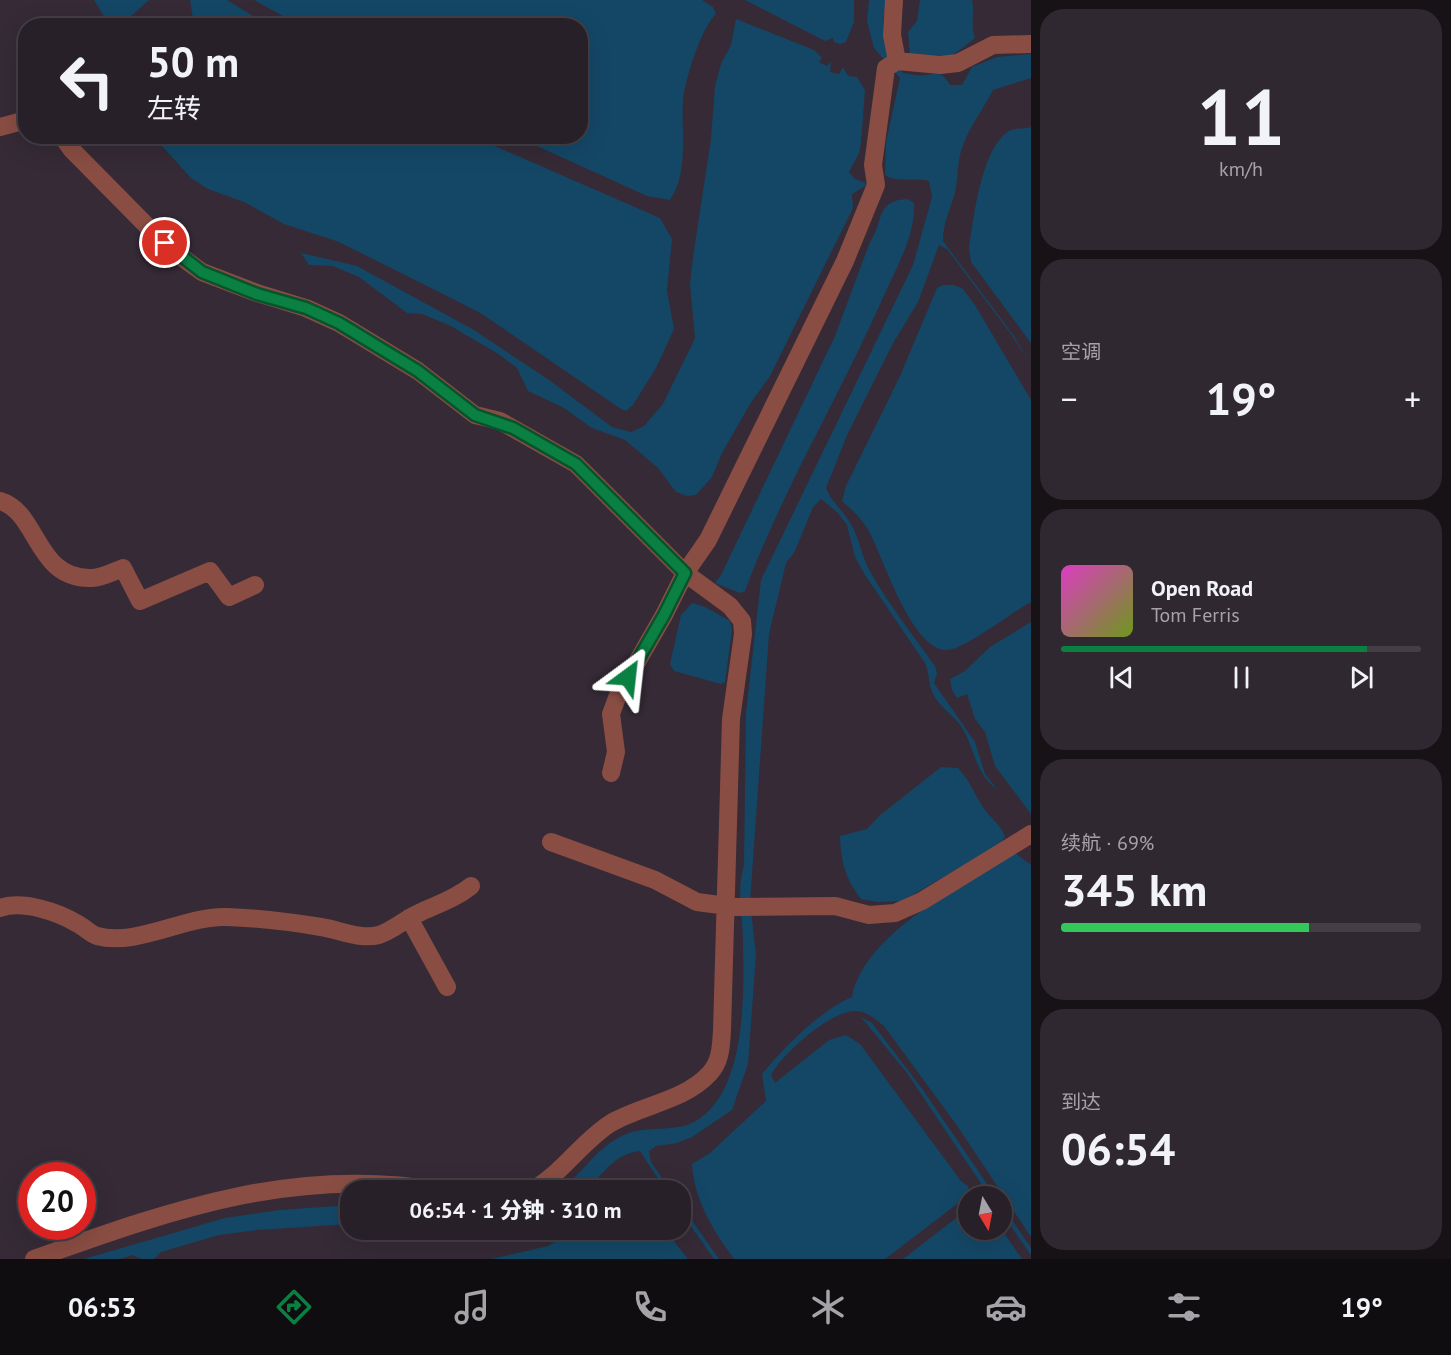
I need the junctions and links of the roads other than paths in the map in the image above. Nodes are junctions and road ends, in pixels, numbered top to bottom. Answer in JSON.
{"nodes":[{"id":1,"x":894,"y":0,"type":"edge"},
{"id":2,"x":1031,"y":44,"type":"edge"},
{"id":3,"x":891,"y":64,"type":"junction"},
{"id":4,"x":18,"y":122,"type":"edge"},
{"id":5,"x":0,"y":127,"type":"edge"},
{"id":6,"x":68,"y":144,"type":"edge"},
{"id":7,"x":0,"y":501,"type":"edge"},
{"id":8,"x":685,"y":573,"type":"junction"},
{"id":9,"x":255,"y":585,"type":"dead end"},
{"id":10,"x":611,"y":773,"type":"dead end"},
{"id":11,"x":1031,"y":834,"type":"edge"},
{"id":12,"x":551,"y":842,"type":"dead end"},
{"id":13,"x":471,"y":886,"type":"dead end"},
{"id":14,"x":730,"y":906,"type":"junction"},
{"id":15,"x":0,"y":908,"type":"edge"},
{"id":16,"x":409,"y":918,"type":"junction"},
{"id":17,"x":447,"y":987,"type":"dead end"},
{"id":18,"x":549,"y":1180,"type":"edge"},
{"id":19,"x":340,"y":1185,"type":"edge"},
{"id":20,"x":34,"y":1259,"type":"edge"}],
"edges":[{"from":1,"to":3,"type":"street"},
{"from":2,"to":3,"type":"street"},
{"from":3,"to":8,"type":"street"},
{"from":4,"to":5,"type":"street"},
{"from":6,"to":8,"type":"street"},
{"from":7,"to":9,"type":"street"},
{"from":8,"to":10,"type":"street"},
{"from":8,"to":14,"type":"street"},
{"from":11,"to":14,"type":"street"},
{"from":12,"to":14,"type":"street"},
{"from":13,"to":16,"type":"street"},
{"from":14,"to":18,"type":"street"},
{"from":15,"to":16,"type":"street"},
{"from":16,"to":17,"type":"street"},
{"from":19,"to":20,"type":"street"}]}
